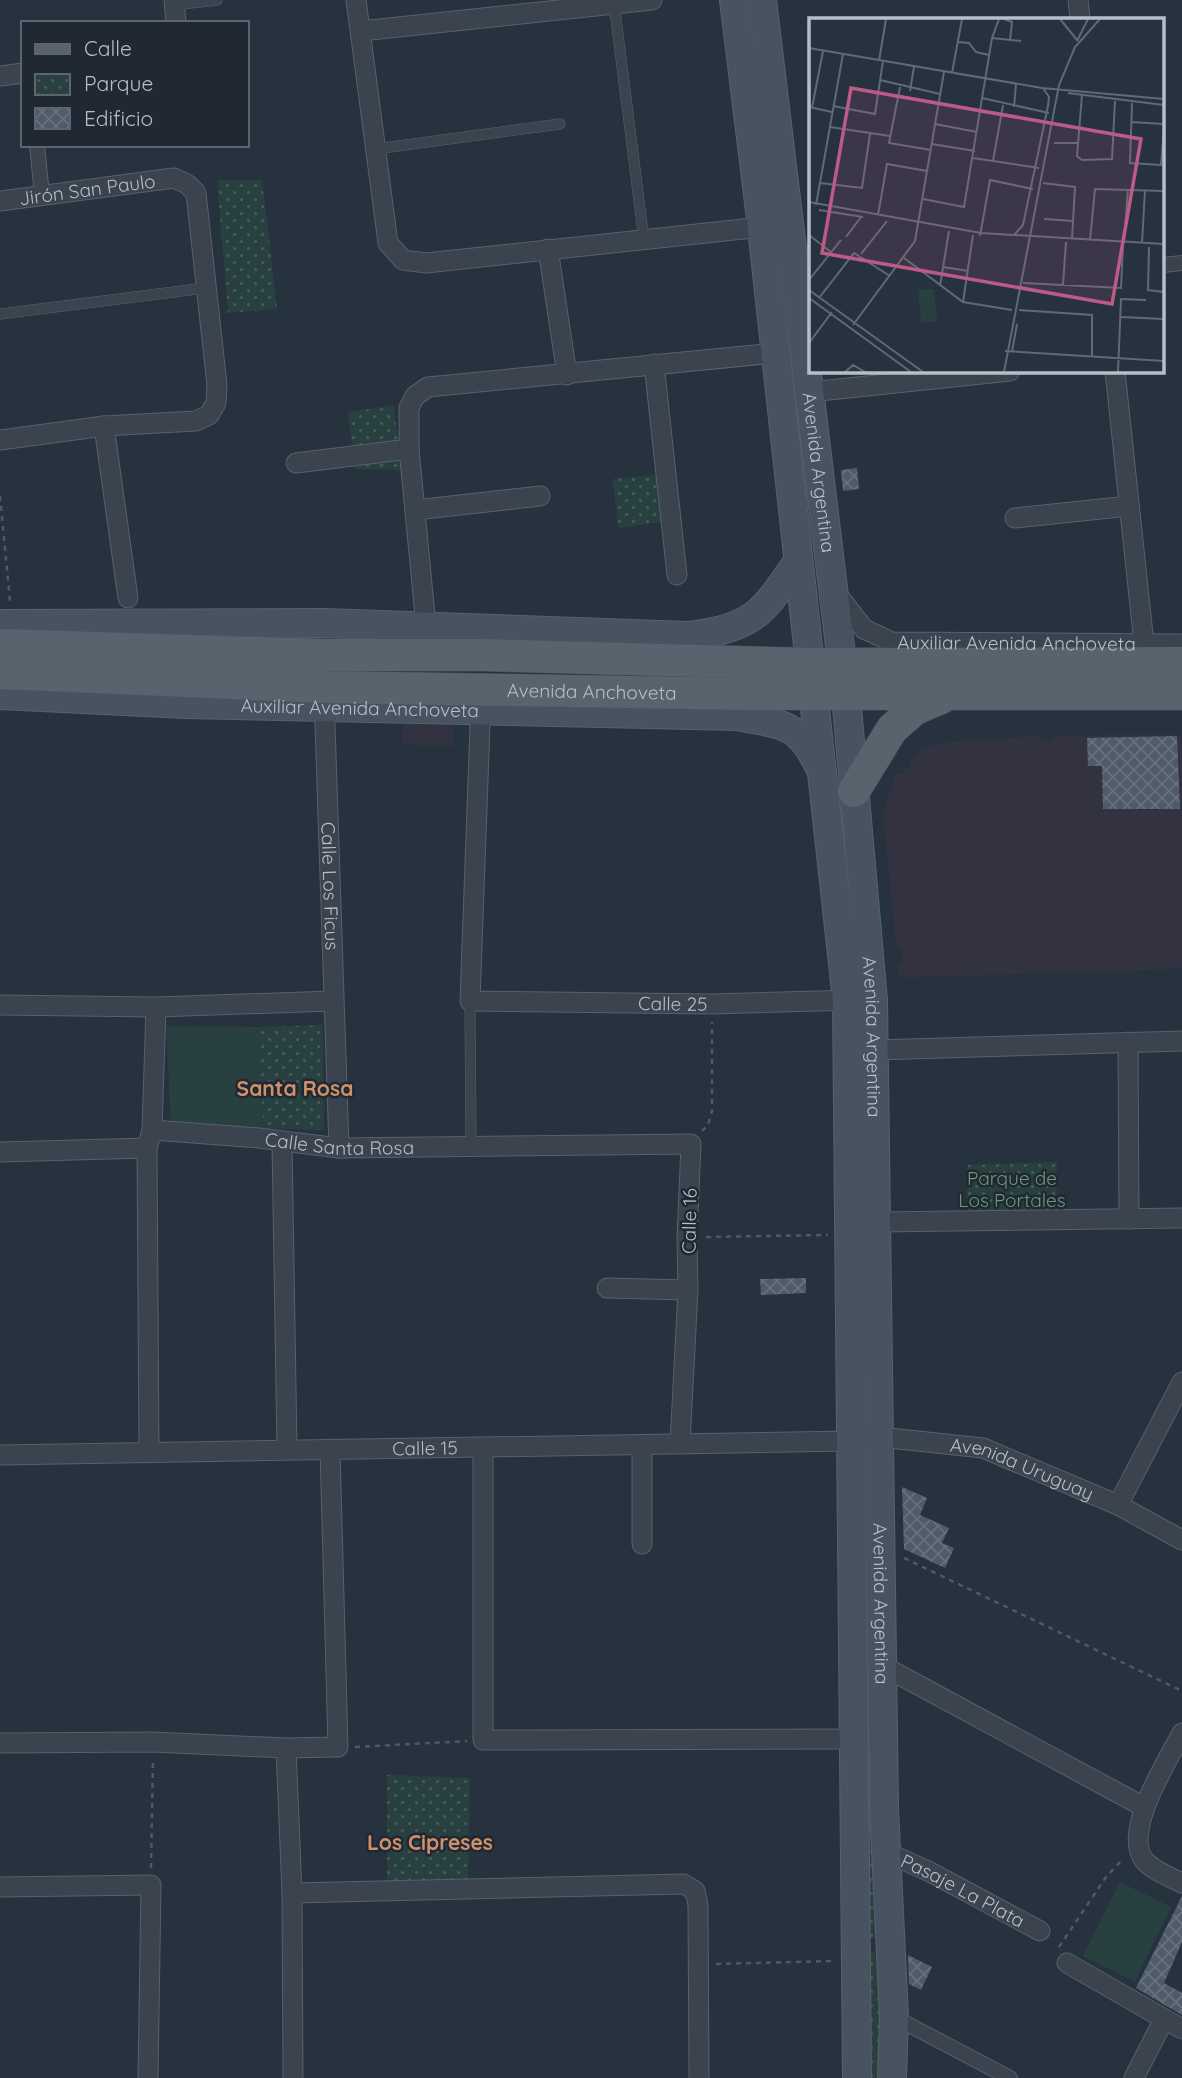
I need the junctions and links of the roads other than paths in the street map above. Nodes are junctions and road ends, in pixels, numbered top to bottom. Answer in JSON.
{"nodes":[{"id":1,"x":218,"y":0,"type":"edge"},
{"id":2,"x":356,"y":0,"type":"edge"},
{"id":3,"x":652,"y":0,"type":"edge"},
{"id":4,"x":734,"y":0,"type":"edge"},
{"id":5,"x":762,"y":0,"type":"edge"},
{"id":6,"x":1078,"y":0,"type":"edge"},
{"id":7,"x":614,"y":3,"type":"junction"},
{"id":8,"x":175,"y":9,"type":"edge"},
{"id":9,"x":1080,"y":18,"type":"edge"},
{"id":10,"x":361,"y":31,"type":"junction"},
{"id":11,"x":21,"y":73,"type":"edge"},
{"id":12,"x":0,"y":76,"type":"edge"},
{"id":13,"x":560,"y":124,"type":"dead end"},
{"id":14,"x":37,"y":147,"type":"edge"},
{"id":15,"x":376,"y":149,"type":"junction"},
{"id":16,"x":42,"y":195,"type":"junction"},
{"id":17,"x":0,"y":201,"type":"edge"},
{"id":18,"x":762,"y":227,"type":"junction"},
{"id":19,"x":644,"y":240,"type":"junction"},
{"id":20,"x":548,"y":250,"type":"junction"},
{"id":21,"x":1182,"y":263,"type":"edge"},
{"id":22,"x":1164,"y":265,"type":"edge"},
{"id":23,"x":205,"y":288,"type":"junction"},
{"id":24,"x":0,"y":314,"type":"edge"},
{"id":25,"x":775,"y":354,"type":"junction"},
{"id":26,"x":654,"y":364,"type":"junction"},
{"id":27,"x":991,"y":373,"type":"edge"},
{"id":28,"x":1115,"y":373,"type":"edge"},
{"id":29,"x":567,"y":375,"type":"junction"},
{"id":30,"x":810,"y":392,"type":"junction"},
{"id":31,"x":104,"y":426,"type":"junction"},
{"id":32,"x":0,"y":440,"type":"edge"},
{"id":33,"x":410,"y":449,"type":"junction"},
{"id":34,"x":296,"y":463,"type":"dead end"},
{"id":35,"x":540,"y":496,"type":"dead end"},
{"id":36,"x":1129,"y":506,"type":"junction"},
{"id":37,"x":415,"y":510,"type":"junction"},
{"id":38,"x":1015,"y":518,"type":"dead end"},
{"id":39,"x":798,"y":561,"type":"junction"},
{"id":40,"x":677,"y":575,"type":"dead end"},
{"id":41,"x":833,"y":589,"type":"junction"},
{"id":42,"x":128,"y":598,"type":"dead end"},
{"id":43,"x":324,"y":623,"type":"junction"},
{"id":44,"x":426,"y":626,"type":"junction"},
{"id":45,"x":4,"y":631,"type":"edge"},
{"id":46,"x":1182,"y":643,"type":"edge"},
{"id":47,"x":1144,"y":644,"type":"junction"},
{"id":48,"x":323,"y":655,"type":"junction"},
{"id":49,"x":1182,"y":663,"type":"edge"},
{"id":50,"x":827,"y":664,"type":"junction"},
{"id":51,"x":0,"y":673,"type":"edge"},
{"id":52,"x":1182,"y":694,"type":"edge"},
{"id":53,"x":0,"y":695,"type":"edge"},
{"id":54,"x":830,"y":695,"type":"junction"},
{"id":55,"x":947,"y":695,"type":"junction"},
{"id":56,"x":324,"y":696,"type":"junction"},
{"id":57,"x":481,"y":700,"type":"junction"},
{"id":58,"x":822,"y":772,"type":"junction"},
{"id":59,"x":854,"y":791,"type":"junction"},
{"id":60,"x":860,"y":1000,"type":"junction"},
{"id":61,"x":333,"y":1001,"type":"junction"},
{"id":62,"x":470,"y":1001,"type":"junction"},
{"id":63,"x":0,"y":1005,"type":"edge"},
{"id":64,"x":156,"y":1007,"type":"junction"},
{"id":65,"x":1182,"y":1041,"type":"edge"},
{"id":66,"x":1128,"y":1042,"type":"junction"},
{"id":67,"x":874,"y":1050,"type":"junction"},
{"id":68,"x":150,"y":1139,"type":"junction"},
{"id":69,"x":282,"y":1142,"type":"junction"},
{"id":70,"x":691,"y":1144,"type":"joint"},
{"id":71,"x":471,"y":1146,"type":"junction"},
{"id":72,"x":339,"y":1148,"type":"junction"},
{"id":73,"x":0,"y":1152,"type":"edge"},
{"id":74,"x":1182,"y":1218,"type":"edge"},
{"id":75,"x":1129,"y":1219,"type":"junction"},
{"id":76,"x":876,"y":1222,"type":"junction"},
{"id":77,"x":607,"y":1288,"type":"dead end"},
{"id":78,"x":688,"y":1290,"type":"junction"},
{"id":79,"x":1182,"y":1382,"type":"edge"},
{"id":80,"x":880,"y":1437,"type":"junction"},
{"id":81,"x":850,"y":1441,"type":"junction"},
{"id":82,"x":680,"y":1444,"type":"junction"},
{"id":83,"x":642,"y":1446,"type":"junction"},
{"id":84,"x":482,"y":1447,"type":"junction"},
{"id":85,"x":288,"y":1449,"type":"junction"},
{"id":86,"x":330,"y":1449,"type":"junction"},
{"id":87,"x":149,"y":1452,"type":"junction"},
{"id":88,"x":0,"y":1455,"type":"edge"},
{"id":89,"x":1118,"y":1505,"type":"junction"},
{"id":90,"x":1182,"y":1540,"type":"edge"},
{"id":91,"x":642,"y":1544,"type":"dead end"},
{"id":92,"x":883,"y":1666,"type":"junction"},
{"id":93,"x":1182,"y":1733,"type":"edge"},
{"id":94,"x":853,"y":1739,"type":"junction"},
{"id":95,"x":0,"y":1743,"type":"edge"},
{"id":96,"x":286,"y":1748,"type":"junction"},
{"id":97,"x":1143,"y":1807,"type":"junction"},
{"id":98,"x":886,"y":1852,"type":"junction"},
{"id":99,"x":1182,"y":1883,"type":"edge"},
{"id":100,"x":0,"y":1887,"type":"edge"},
{"id":101,"x":292,"y":1893,"type":"junction"},
{"id":102,"x":1040,"y":1931,"type":"dead end"},
{"id":103,"x":1067,"y":1963,"type":"road end"},
{"id":104,"x":894,"y":2017,"type":"junction"},
{"id":105,"x":1164,"y":2019,"type":"junction"},
{"id":106,"x":1182,"y":2029,"type":"edge"},
{"id":107,"x":148,"y":2078,"type":"edge"},
{"id":108,"x":293,"y":2078,"type":"edge"},
{"id":109,"x":699,"y":2078,"type":"edge"},
{"id":110,"x":857,"y":2078,"type":"edge"},
{"id":111,"x":892,"y":2078,"type":"edge"},
{"id":112,"x":1010,"y":2078,"type":"edge"},
{"id":113,"x":1134,"y":2078,"type":"edge"}],
"edges":[{"from":1,"to":8,"type":"lane"},
{"from":2,"to":10,"type":"street"},
{"from":3,"to":7,"type":"street"},
{"from":4,"to":18,"type":"main road","name":"Avenida Argentina"},
{"from":5,"to":30,"type":"main road","name":"Avenida Argentina"},
{"from":6,"to":9,"type":"street"},
{"from":7,"to":10,"type":"street"},
{"from":7,"to":19,"type":"lane"},
{"from":10,"to":15,"type":"street"},
{"from":11,"to":12,"type":"street"},
{"from":13,"to":15,"type":"lane"},
{"from":14,"to":16,"type":"street"},
{"from":15,"to":20,"type":"street"},
{"from":16,"to":17,"type":"street","name":"Jirón San Paulo"},
{"from":16,"to":23,"type":"street","name":"Jirón San Paulo"},
{"from":18,"to":19,"type":"street"},
{"from":18,"to":25,"type":"main road","name":"Avenida Argentina"},
{"from":19,"to":20,"type":"street"},
{"from":20,"to":29,"type":"street"},
{"from":21,"to":22,"type":"street"},
{"from":23,"to":24,"type":"lane"},
{"from":23,"to":31,"type":"street"},
{"from":25,"to":26,"type":"street"},
{"from":25,"to":39,"type":"main road","name":"Avenida Argentina"},
{"from":26,"to":29,"type":"street"},
{"from":26,"to":40,"type":"street"},
{"from":27,"to":30,"type":"street"},
{"from":28,"to":36,"type":"street"},
{"from":29,"to":33,"type":"street"},
{"from":30,"to":41,"type":"main road","name":"Avenida Argentina"},
{"from":31,"to":32,"type":"street"},
{"from":31,"to":42,"type":"street"},
{"from":33,"to":34,"type":"street"},
{"from":33,"to":37,"type":"street"},
{"from":35,"to":37,"type":"street"},
{"from":36,"to":38,"type":"street"},
{"from":36,"to":47,"type":"street"},
{"from":37,"to":44,"type":"street"},
{"from":39,"to":44,"type":"main road"},
{"from":39,"to":50,"type":"main road","name":"Avenida Argentina"},
{"from":41,"to":47,"type":"street","name":"Auxiliar Avenida Anchoveta"},
{"from":41,"to":50,"type":"main road","name":"Avenida Argentina"},
{"from":43,"to":44,"type":"main road"},
{"from":43,"to":45,"type":"main road"},
{"from":43,"to":48,"type":"street","name":"Calle Los Ficus"},
{"from":45,"to":48,"type":"main road","name":"Avenida Anchoveta"},
{"from":46,"to":47,"type":"street","name":"Auxiliar Avenida Anchoveta"},
{"from":48,"to":50,"type":"main road","name":"Avenida Anchoveta"},
{"from":48,"to":56,"type":"street","name":"Calle Los Ficus"},
{"from":49,"to":50,"type":"main road","name":"Avenida Anchoveta"},
{"from":50,"to":54,"type":"main road","name":"Avenida Argentina"},
{"from":51,"to":56,"type":"main road","name":"Avenida Anchoveta"},
{"from":52,"to":55,"type":"main road","name":"Avenida Anchoveta"},
{"from":53,"to":56,"type":"main road","name":"Auxiliar Avenida Anchoveta"},
{"from":54,"to":55,"type":"main road","name":"Avenida Anchoveta"},
{"from":54,"to":57,"type":"main road","name":"Avenida Anchoveta"},
{"from":54,"to":58,"type":"main road","name":"Avenida Argentina"},
{"from":54,"to":59,"type":"main road","name":"Avenida Argentina"},
{"from":55,"to":59,"type":"main road"},
{"from":56,"to":57,"type":"main road","name":"Avenida Anchoveta"},
{"from":56,"to":61,"type":"street","name":"Calle Los Ficus"},
{"from":57,"to":58,"type":"main road","name":"Auxiliar Avenida Anchoveta"},
{"from":57,"to":62,"type":"street"},
{"from":58,"to":60,"type":"main road","name":"Avenida Argentina"},
{"from":59,"to":60,"type":"main road","name":"Avenida Argentina"},
{"from":60,"to":62,"type":"street","name":"Calle 25"},
{"from":60,"to":67,"type":"main road","name":"Avenida Argentina"},
{"from":60,"to":81,"type":"main road","name":"Avenida Argentina"},
{"from":61,"to":64,"type":"street"},
{"from":61,"to":72,"type":"street","name":"Calle Los Ficus"},
{"from":62,"to":71,"type":"lane"},
{"from":63,"to":64,"type":"street"},
{"from":64,"to":68,"type":"street"},
{"from":65,"to":66,"type":"street"},
{"from":66,"to":67,"type":"street"},
{"from":66,"to":75,"type":"street"},
{"from":67,"to":76,"type":"main road","name":"Avenida Argentina"},
{"from":68,"to":69,"type":"street","name":"Calle Santa Rosa"},
{"from":68,"to":73,"type":"street","name":"Calle Santa Rosa"},
{"from":68,"to":87,"type":"street"},
{"from":69,"to":72,"type":"street","name":"Calle Santa Rosa"},
{"from":69,"to":85,"type":"street"},
{"from":70,"to":71,"type":"street","name":"Calle Santa Rosa"},
{"from":70,"to":78,"type":"street","name":"Calle 16"},
{"from":71,"to":72,"type":"street","name":"Calle Santa Rosa"},
{"from":74,"to":75,"type":"street"},
{"from":75,"to":76,"type":"street"},
{"from":76,"to":80,"type":"main road","name":"Avenida Argentina"},
{"from":77,"to":78,"type":"street"},
{"from":78,"to":82,"type":"street","name":"Calle 16"},
{"from":79,"to":89,"type":"street"},
{"from":80,"to":81,"type":"street","name":"Avenida Uruguay"},
{"from":80,"to":89,"type":"street","name":"Avenida Uruguay"},
{"from":80,"to":92,"type":"main road","name":"Avenida Argentina"},
{"from":81,"to":82,"type":"street","name":"Calle 15"},
{"from":81,"to":94,"type":"main road","name":"Avenida Argentina"},
{"from":82,"to":83,"type":"street","name":"Calle 15"},
{"from":83,"to":84,"type":"street","name":"Calle 15"},
{"from":83,"to":91,"type":"street"},
{"from":84,"to":86,"type":"street","name":"Calle 15"},
{"from":84,"to":94,"type":"street"},
{"from":85,"to":86,"type":"street","name":"Calle 15"},
{"from":85,"to":87,"type":"street","name":"Calle 15"},
{"from":86,"to":96,"type":"street"},
{"from":87,"to":88,"type":"street","name":"Calle 15"},
{"from":89,"to":90,"type":"street","name":"Avenida Uruguay"},
{"from":92,"to":97,"type":"street"},
{"from":92,"to":98,"type":"main road","name":"Avenida Argentina"},
{"from":93,"to":97,"type":"street"},
{"from":94,"to":110,"type":"main road","name":"Avenida Argentina"},
{"from":95,"to":96,"type":"street"},
{"from":96,"to":101,"type":"street"},
{"from":97,"to":99,"type":"street"},
{"from":98,"to":102,"type":"street","name":"Pasaje La Plata"},
{"from":98,"to":104,"type":"main road","name":"Avenida Argentina"},
{"from":100,"to":107,"type":"street"},
{"from":101,"to":108,"type":"street"},
{"from":101,"to":109,"type":"street"},
{"from":103,"to":105,"type":"street"},
{"from":104,"to":111,"type":"main road","name":"Avenida Argentina"},
{"from":104,"to":112,"type":"street"},
{"from":105,"to":106,"type":"street"},
{"from":105,"to":113,"type":"street"}]}
